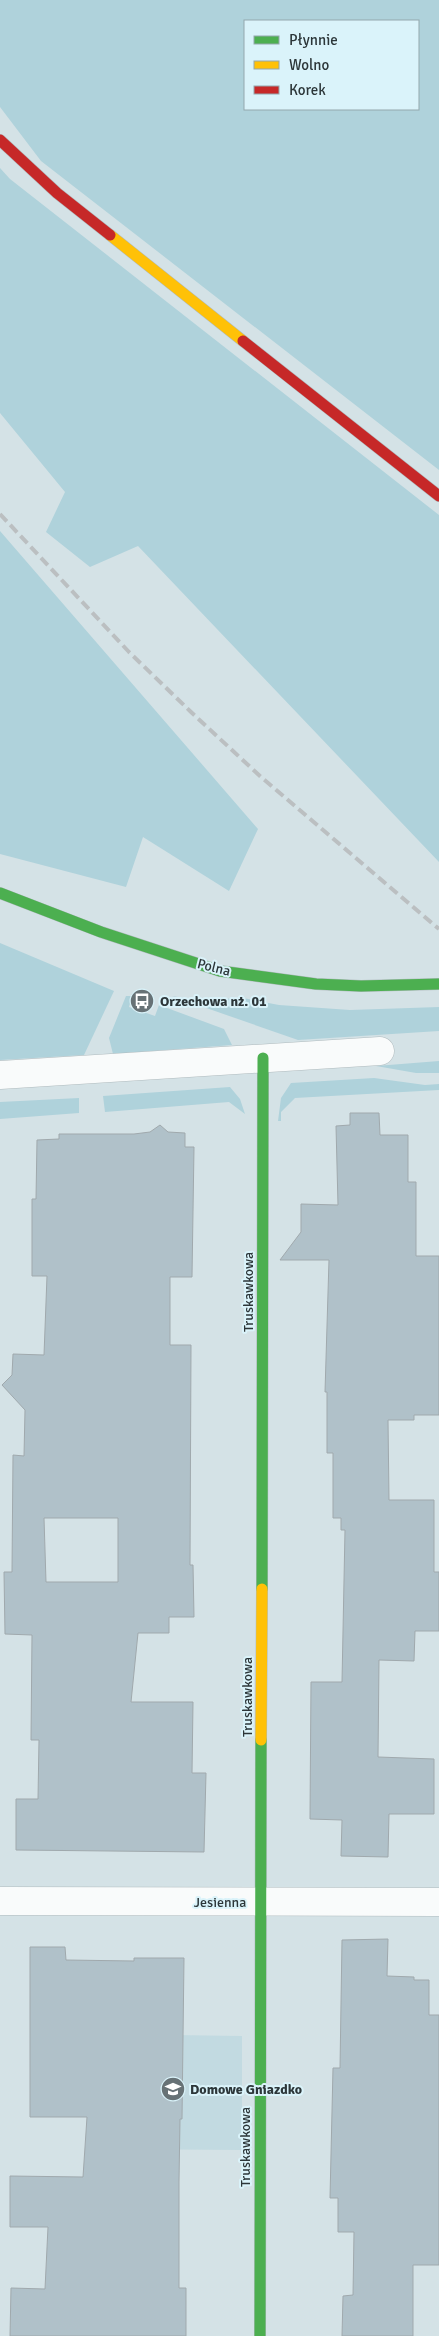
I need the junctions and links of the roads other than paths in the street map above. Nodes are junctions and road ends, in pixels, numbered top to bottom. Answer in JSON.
{"nodes":[{"id":1,"x":0,"y":140,"type":"edge"},
{"id":2,"x":439,"y":496,"type":"edge"},
{"id":3,"x":0,"y":893,"type":"edge"},
{"id":4,"x":439,"y":984,"type":"edge"},
{"id":5,"x":380,"y":1051,"type":"dead end"},
{"id":6,"x":263,"y":1058,"type":"junction"},
{"id":7,"x":0,"y":1075,"type":"edge"},
{"id":8,"x":0,"y":1901,"type":"edge"},
{"id":9,"x":261,"y":1902,"type":"junction"},
{"id":10,"x":439,"y":1902,"type":"edge"},
{"id":11,"x":260,"y":2336,"type":"edge"}],
"edges":[{"from":1,"to":2,"type":"street"},
{"from":3,"to":4,"type":"street","name":"Polna"},
{"from":5,"to":6,"type":"street"},
{"from":6,"to":7,"type":"street"},
{"from":6,"to":9,"type":"street","name":"Truskawkowa"},
{"from":8,"to":9,"type":"street","name":"Jesienna"},
{"from":9,"to":10,"type":"street","name":"Jesienna"},
{"from":9,"to":11,"type":"street","name":"Truskawkowa"}]}
